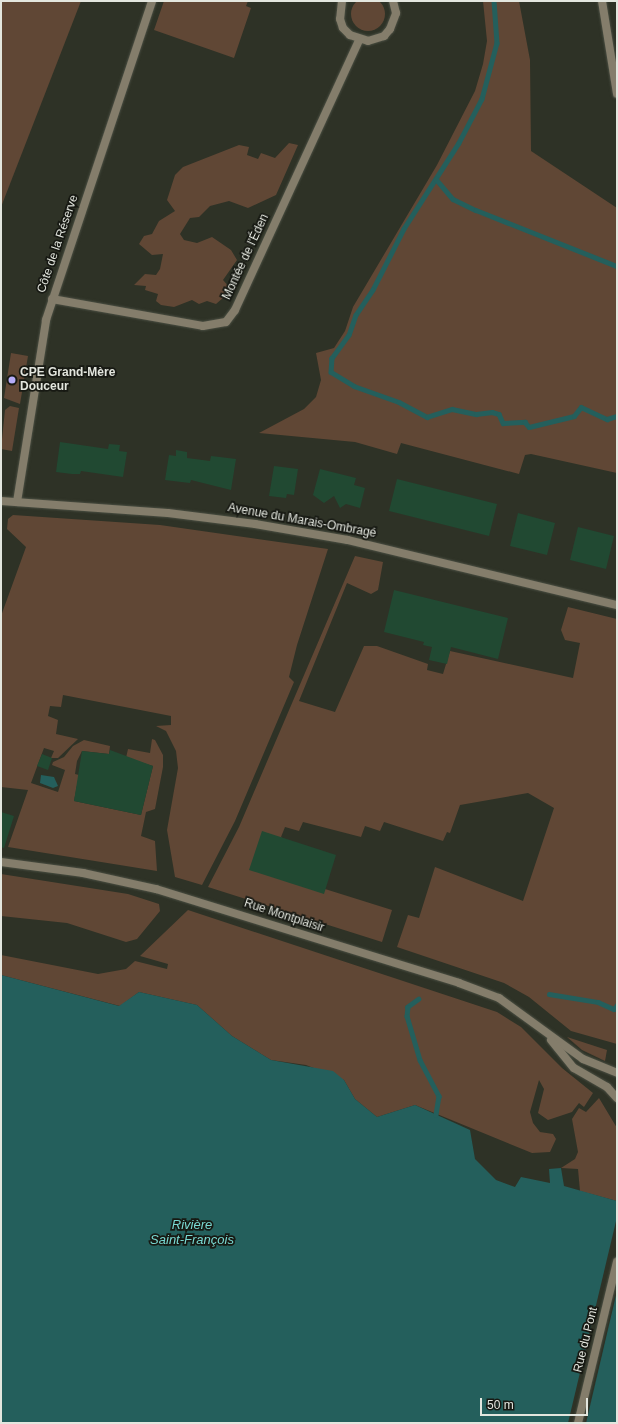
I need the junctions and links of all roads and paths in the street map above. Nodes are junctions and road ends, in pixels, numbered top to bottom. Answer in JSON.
{"nodes":[{"id":1,"x":152,"y":1,"type":"edge"},
{"id":2,"x":342,"y":1,"type":"edge"},
{"id":3,"x":393,"y":1,"type":"edge"},
{"id":4,"x":602,"y":1,"type":"edge"},
{"id":5,"x":359,"y":40,"type":"junction"},
{"id":6,"x":617,"y":94,"type":"edge"},
{"id":7,"x":52,"y":299,"type":"junction"},
{"id":8,"x":1,"y":501,"type":"edge"},
{"id":9,"x":17,"y":502,"type":"junction"},
{"id":10,"x":617,"y":604,"type":"edge"},
{"id":11,"x":1,"y":862,"type":"edge"},
{"id":12,"x":546,"y":1032,"type":"junction"},
{"id":13,"x":617,"y":1072,"type":"edge"},
{"id":14,"x":617,"y":1098,"type":"edge"},
{"id":15,"x":617,"y":1262,"type":"edge"},
{"id":16,"x":578,"y":1423,"type":"edge"}],
"edges":[{"from":1,"to":7,"type":"street","name":"Côte de la Réserve"},
{"from":2,"to":5,"type":"street"},
{"from":3,"to":5,"type":"street"},
{"from":4,"to":6,"type":"street"},
{"from":5,"to":7,"type":"street","name":"Montée de l'Éden"},
{"from":7,"to":9,"type":"street","name":"Côte de la Réserve"},
{"from":8,"to":9,"type":"street","name":"Avenue du Marais-Ombragé"},
{"from":9,"to":10,"type":"street","name":"Avenue du Marais-Ombragé"},
{"from":11,"to":12,"type":"street","name":"Rue Montplaisir"},
{"from":12,"to":13,"type":"street","name":"Rue Montplaisir"},
{"from":12,"to":14,"type":"street","name":"Rue Montplaisir"},
{"from":15,"to":16,"type":"street","name":"Rue du Pont"}]}
